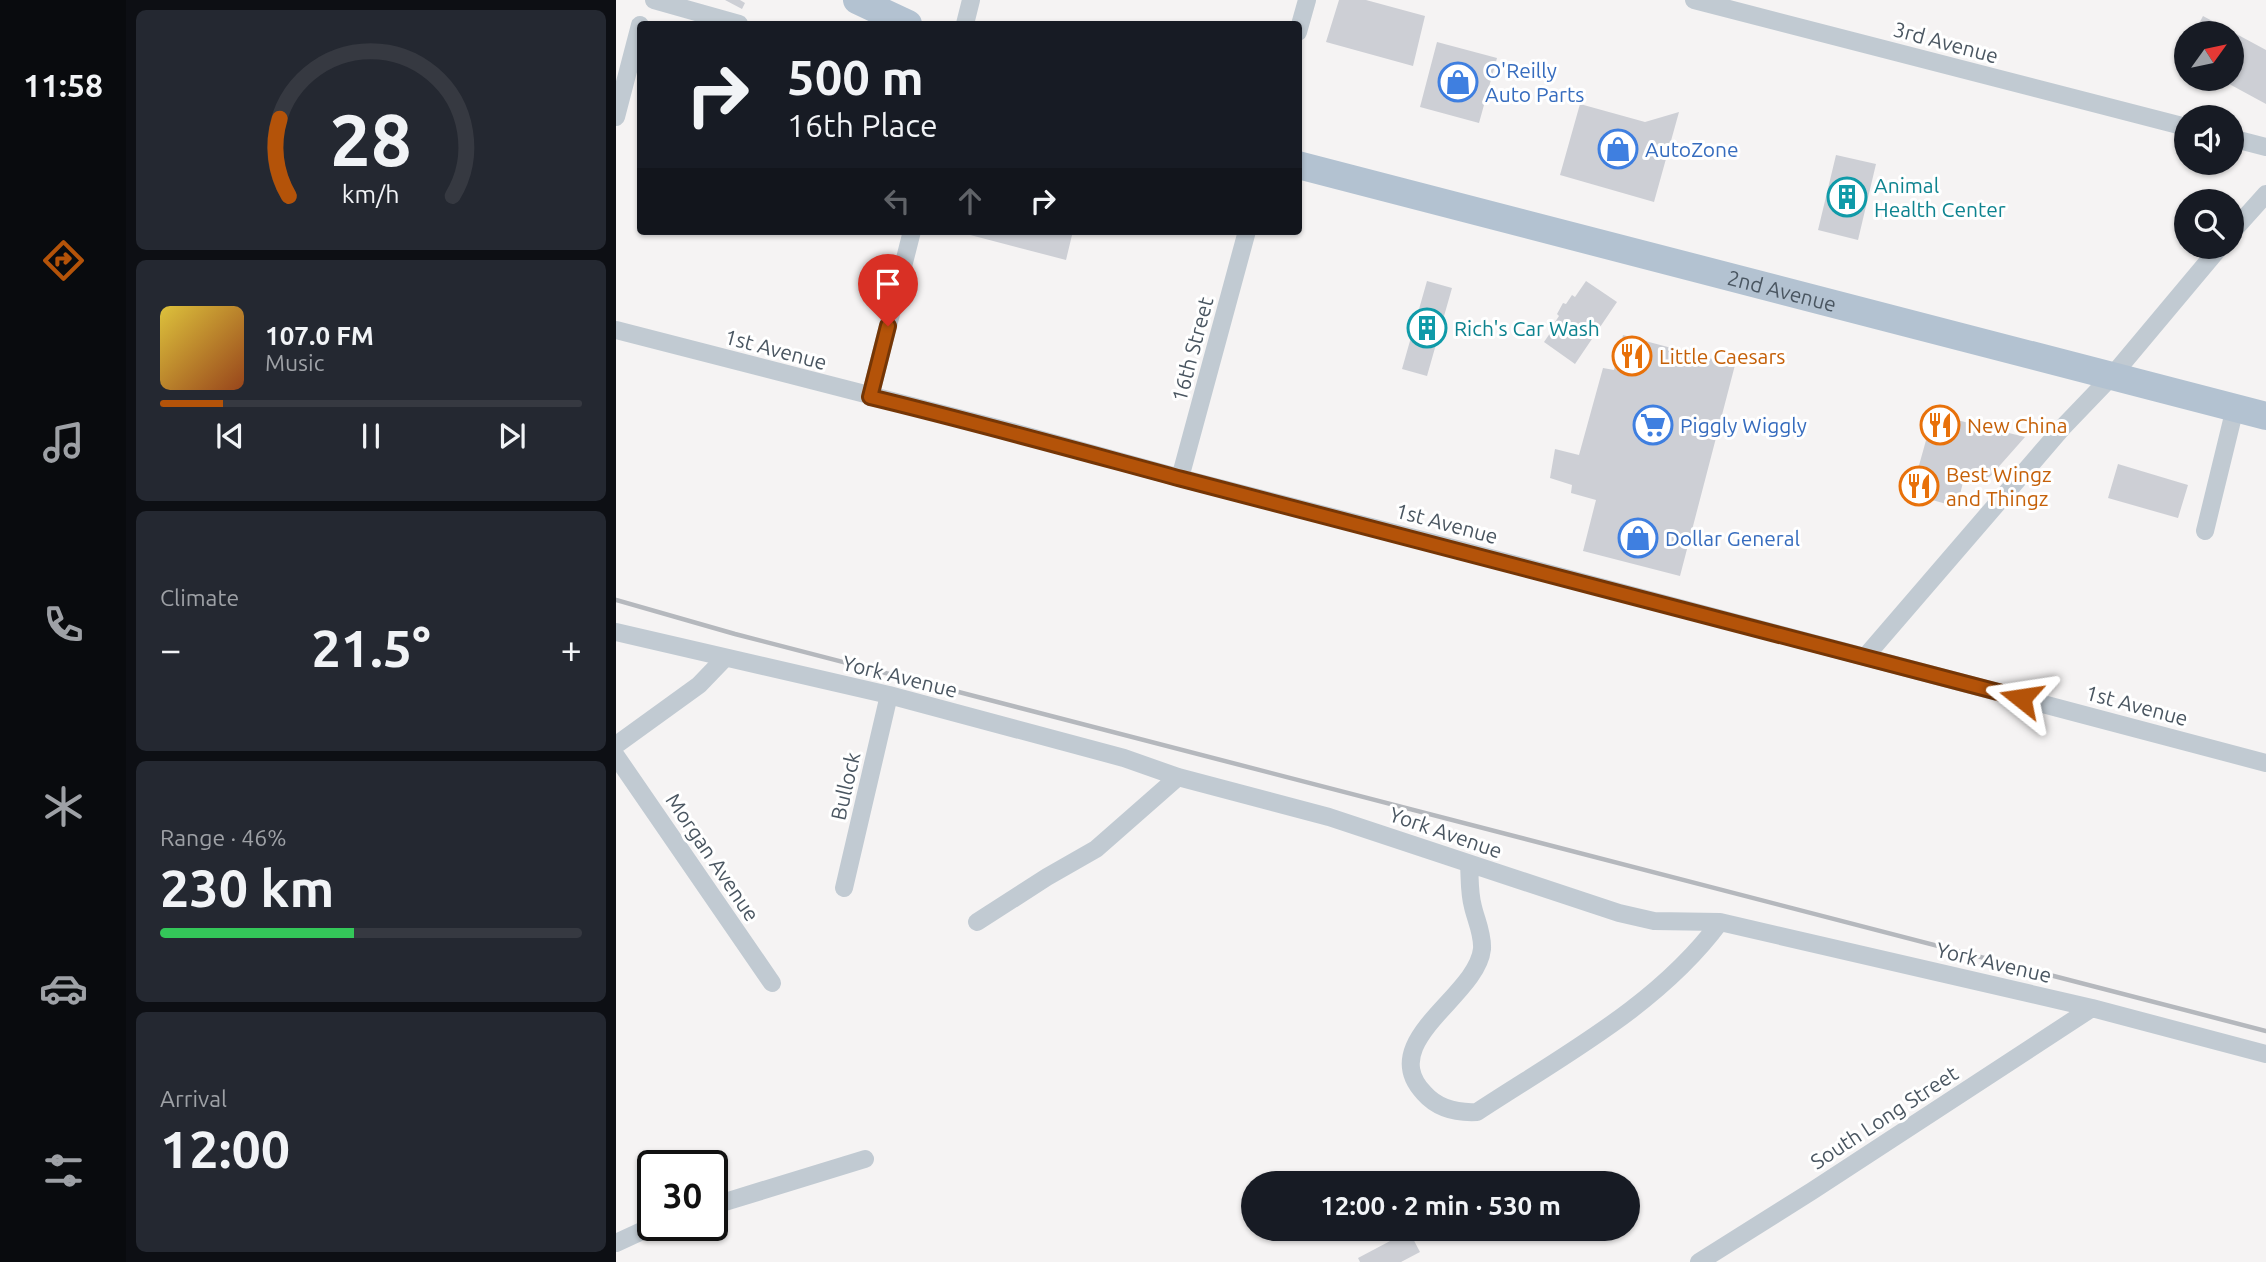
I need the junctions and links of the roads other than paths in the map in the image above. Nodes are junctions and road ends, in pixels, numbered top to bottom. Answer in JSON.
{"nodes":[{"id":1,"x":647,"y":0,"type":"edge"},
{"id":2,"x":654,"y":0,"type":"edge"},
{"id":3,"x":857,"y":0,"type":"edge"},
{"id":4,"x":971,"y":0,"type":"edge"},
{"id":5,"x":1307,"y":0,"type":"edge"},
{"id":6,"x":1694,"y":0,"type":"edge"},
{"id":7,"x":642,"y":21,"type":"edge"},
{"id":8,"x":728,"y":21,"type":"edge"},
{"id":9,"x":902,"y":21,"type":"edge"},
{"id":10,"x":966,"y":21,"type":"edge"},
{"id":11,"x":1301,"y":21,"type":"edge"},
{"id":12,"x":637,"y":40,"type":"edge"},
{"id":13,"x":616,"y":117,"type":"edge"},
{"id":14,"x":2174,"y":124,"type":"edge"},
{"id":15,"x":2244,"y":141,"type":"edge"},
{"id":16,"x":2266,"y":147,"type":"edge"},
{"id":17,"x":1302,"y":166,"type":"edge"},
{"id":18,"x":2266,"y":194,"type":"edge"},
{"id":19,"x":2244,"y":219,"type":"edge"},
{"id":20,"x":911,"y":235,"type":"edge"},
{"id":21,"x":1246,"y":235,"type":"edge"},
{"id":22,"x":2210,"y":259,"type":"edge"},
{"id":23,"x":616,"y":330,"type":"edge"},
{"id":24,"x":2112,"y":376,"type":"junction"},
{"id":25,"x":870,"y":397,"type":"junction"},
{"id":26,"x":2235,"y":408,"type":"junction"},
{"id":27,"x":2266,"y":416,"type":"edge"},
{"id":28,"x":1180,"y":478,"type":"junction"},
{"id":29,"x":2205,"y":531,"type":"dead end"},
{"id":30,"x":616,"y":632,"type":"edge"},
{"id":31,"x":1865,"y":657,"type":"junction"},
{"id":32,"x":725,"y":658,"type":"junction"},
{"id":33,"x":889,"y":695,"type":"junction"},
{"id":34,"x":616,"y":745,"type":"edge"},
{"id":35,"x":616,"y":756,"type":"edge"},
{"id":36,"x":2266,"y":763,"type":"edge"},
{"id":37,"x":1178,"y":777,"type":"junction"},
{"id":38,"x":1469,"y":864,"type":"junction"},
{"id":39,"x":844,"y":888,"type":"dead end"},
{"id":40,"x":977,"y":922,"type":"dead end"},
{"id":41,"x":1720,"y":922,"type":"junction"},
{"id":42,"x":772,"y":983,"type":"dead end"},
{"id":43,"x":2092,"y":1008,"type":"junction"},
{"id":44,"x":2266,"y":1054,"type":"edge"},
{"id":45,"x":865,"y":1159,"type":"dead end"},
{"id":46,"x":728,"y":1201,"type":"edge"},
{"id":47,"x":637,"y":1233,"type":"edge"},
{"id":48,"x":616,"y":1242,"type":"edge"},
{"id":49,"x":1699,"y":1262,"type":"edge"}],
"edges":[{"from":1,"to":7,"type":"street"},
{"from":2,"to":8,"type":"street"},
{"from":3,"to":9,"type":"main road"},
{"from":4,"to":10,"type":"street"},
{"from":5,"to":11,"type":"street"},
{"from":6,"to":14,"type":"street","name":"3rd Avenue"},
{"from":12,"to":13,"type":"street"},
{"from":15,"to":16,"type":"street"},
{"from":17,"to":24,"type":"main road","name":"2nd Avenue"},
{"from":18,"to":19,"type":"street"},
{"from":20,"to":25,"type":"street"},
{"from":21,"to":28,"type":"street","name":"16th Street"},
{"from":22,"to":24,"type":"street"},
{"from":23,"to":25,"type":"street","name":"1st Avenue"},
{"from":24,"to":26,"type":"main road","name":"2nd Avenue"},
{"from":24,"to":31,"type":"street"},
{"from":25,"to":28,"type":"street","name":"1st Avenue"},
{"from":26,"to":27,"type":"main road","name":"2nd Avenue"},
{"from":26,"to":29,"type":"street"},
{"from":28,"to":31,"type":"street","name":"1st Avenue"},
{"from":30,"to":32,"type":"street","name":"York Avenue"},
{"from":31,"to":36,"type":"street","name":"1st Avenue"},
{"from":32,"to":33,"type":"street","name":"York Avenue"},
{"from":32,"to":34,"type":"street"},
{"from":33,"to":37,"type":"street","name":"York Avenue"},
{"from":33,"to":39,"type":"street","name":"Bullock"},
{"from":35,"to":42,"type":"street","name":"Morgan Avenue"},
{"from":37,"to":38,"type":"street","name":"York Avenue"},
{"from":37,"to":40,"type":"street"},
{"from":38,"to":41,"type":"street","name":"York Avenue"},
{"from":38,"to":41,"type":"street"},
{"from":41,"to":43,"type":"street","name":"York Avenue"},
{"from":43,"to":44,"type":"street","name":"York Avenue"},
{"from":43,"to":49,"type":"street","name":"South Long Street"},
{"from":45,"to":46,"type":"street"},
{"from":47,"to":48,"type":"street"}]}
